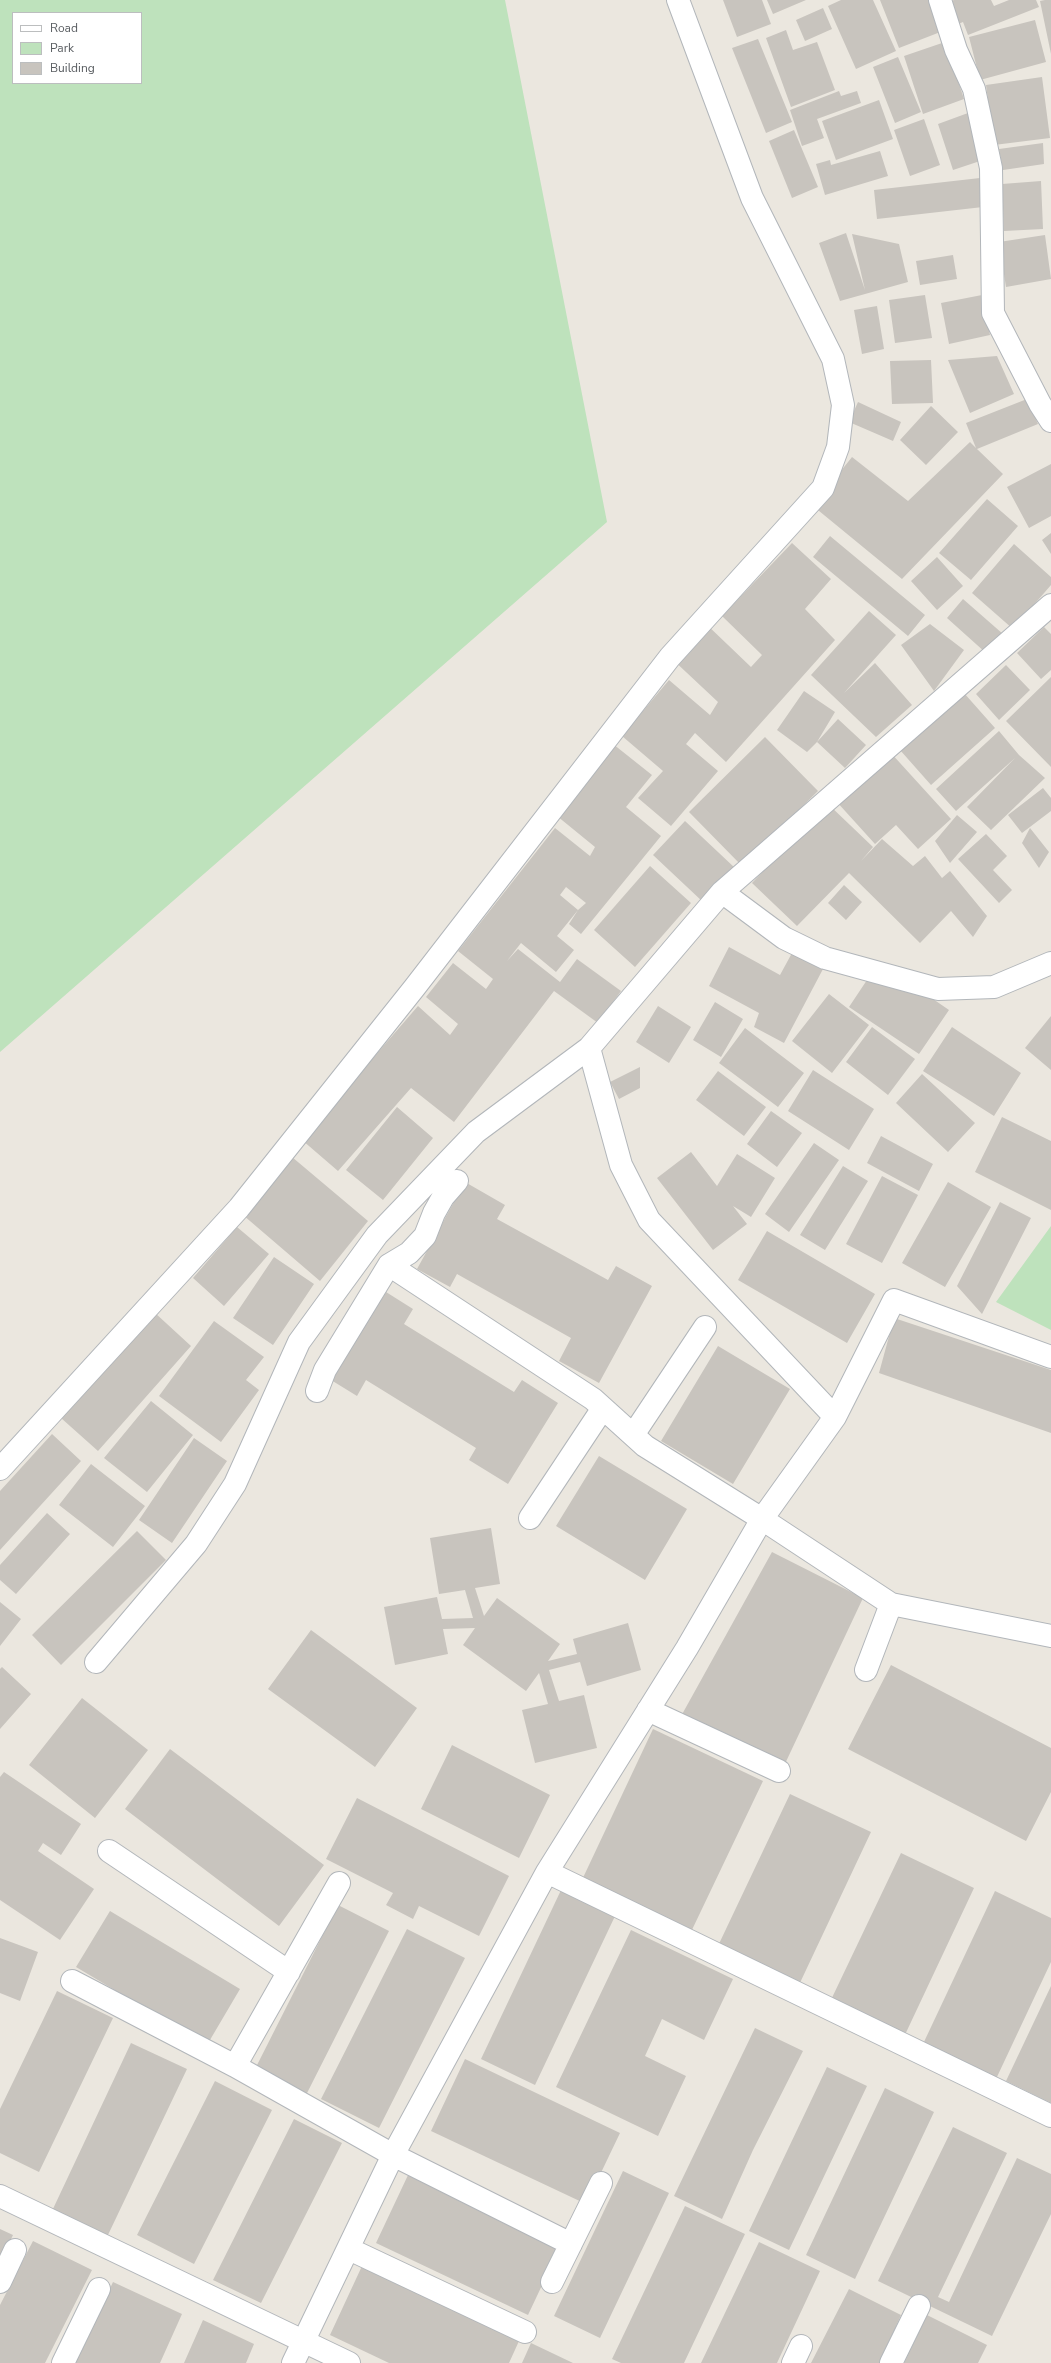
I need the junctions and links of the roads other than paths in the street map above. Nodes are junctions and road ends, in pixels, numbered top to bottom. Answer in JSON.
{"nodes":[{"id":1,"x":678,"y":0,"type":"edge"},
{"id":2,"x":940,"y":0,"type":"edge"},
{"id":3,"x":1047,"y":408,"type":"edge"},
{"id":4,"x":1051,"y":605,"type":"edge"},
{"id":5,"x":722,"y":892,"type":"junction"},
{"id":6,"x":1051,"y":963,"type":"edge"},
{"id":7,"x":590,"y":1048,"type":"junction"},
{"id":8,"x":457,"y":1181,"type":"dead end"},
{"id":9,"x":389,"y":1265,"type":"junction"},
{"id":10,"x":705,"y":1327,"type":"dead end"},
{"id":11,"x":1051,"y":1357,"type":"edge"},
{"id":12,"x":317,"y":1391,"type":"dead end"},
{"id":13,"x":603,"y":1408,"type":"junction"},
{"id":14,"x":835,"y":1417,"type":"junction"},
{"id":15,"x":633,"y":1435,"type":"junction"},
{"id":16,"x":0,"y":1469,"type":"edge"},
{"id":17,"x":530,"y":1518,"type":"dead end"},
{"id":18,"x":762,"y":1519,"type":"junction"},
{"id":19,"x":891,"y":1604,"type":"junction"},
{"id":20,"x":1051,"y":1636,"type":"edge"},
{"id":21,"x":96,"y":1662,"type":"dead end"},
{"id":22,"x":866,"y":1670,"type":"dead end"},
{"id":23,"x":648,"y":1710,"type":"junction"},
{"id":24,"x":779,"y":1771,"type":"dead end"},
{"id":25,"x":109,"y":1850,"type":"dead end"},
{"id":26,"x":547,"y":1872,"type":"junction"},
{"id":27,"x":340,"y":1883,"type":"dead end"},
{"id":28,"x":289,"y":1972,"type":"junction"},
{"id":29,"x":72,"y":1981,"type":"dead end"},
{"id":30,"x":235,"y":2066,"type":"junction"},
{"id":31,"x":1051,"y":2116,"type":"edge"},
{"id":32,"x":393,"y":2155,"type":"junction"},
{"id":33,"x":601,"y":2182,"type":"dead end"},
{"id":34,"x":0,"y":2196,"type":"edge"},
{"id":35,"x":571,"y":2244,"type":"junction"},
{"id":36,"x":349,"y":2249,"type":"junction"},
{"id":37,"x":15,"y":2250,"type":"dead end"},
{"id":38,"x":0,"y":2282,"type":"edge"},
{"id":39,"x":552,"y":2282,"type":"dead end"},
{"id":40,"x":99,"y":2289,"type":"dead end"},
{"id":41,"x":919,"y":2306,"type":"dead end"},
{"id":42,"x":525,"y":2332,"type":"dead end"},
{"id":43,"x":304,"y":2342,"type":"junction"},
{"id":44,"x":63,"y":2363,"type":"edge"},
{"id":45,"x":293,"y":2363,"type":"edge"},
{"id":46,"x":349,"y":2363,"type":"edge"},
{"id":47,"x":892,"y":2363,"type":"edge"}],
"edges":[{"from":1,"to":16,"type":"street"},
{"from":2,"to":3,"type":"street"},
{"from":4,"to":5,"type":"street"},
{"from":5,"to":6,"type":"street"},
{"from":5,"to":7,"type":"street"},
{"from":7,"to":14,"type":"street"},
{"from":7,"to":21,"type":"street"},
{"from":8,"to":9,"type":"street"},
{"from":9,"to":12,"type":"street"},
{"from":9,"to":13,"type":"street"},
{"from":10,"to":15,"type":"street"},
{"from":11,"to":14,"type":"street"},
{"from":13,"to":15,"type":"street"},
{"from":13,"to":17,"type":"street"},
{"from":14,"to":18,"type":"street"},
{"from":15,"to":18,"type":"street"},
{"from":18,"to":19,"type":"street"},
{"from":18,"to":23,"type":"street"},
{"from":19,"to":20,"type":"street"},
{"from":19,"to":22,"type":"street"},
{"from":23,"to":24,"type":"street"},
{"from":23,"to":26,"type":"street"},
{"from":25,"to":28,"type":"street"},
{"from":26,"to":31,"type":"street"},
{"from":26,"to":32,"type":"street"},
{"from":27,"to":28,"type":"street"},
{"from":28,"to":30,"type":"street"},
{"from":29,"to":30,"type":"street"},
{"from":30,"to":32,"type":"street"},
{"from":32,"to":35,"type":"street"},
{"from":32,"to":36,"type":"street"},
{"from":33,"to":35,"type":"street"},
{"from":34,"to":43,"type":"street"},
{"from":35,"to":39,"type":"street"},
{"from":36,"to":42,"type":"street"},
{"from":36,"to":43,"type":"street"},
{"from":37,"to":38,"type":"street"},
{"from":40,"to":44,"type":"street"},
{"from":41,"to":47,"type":"street"},
{"from":43,"to":45,"type":"street"},
{"from":43,"to":46,"type":"street"}]}
